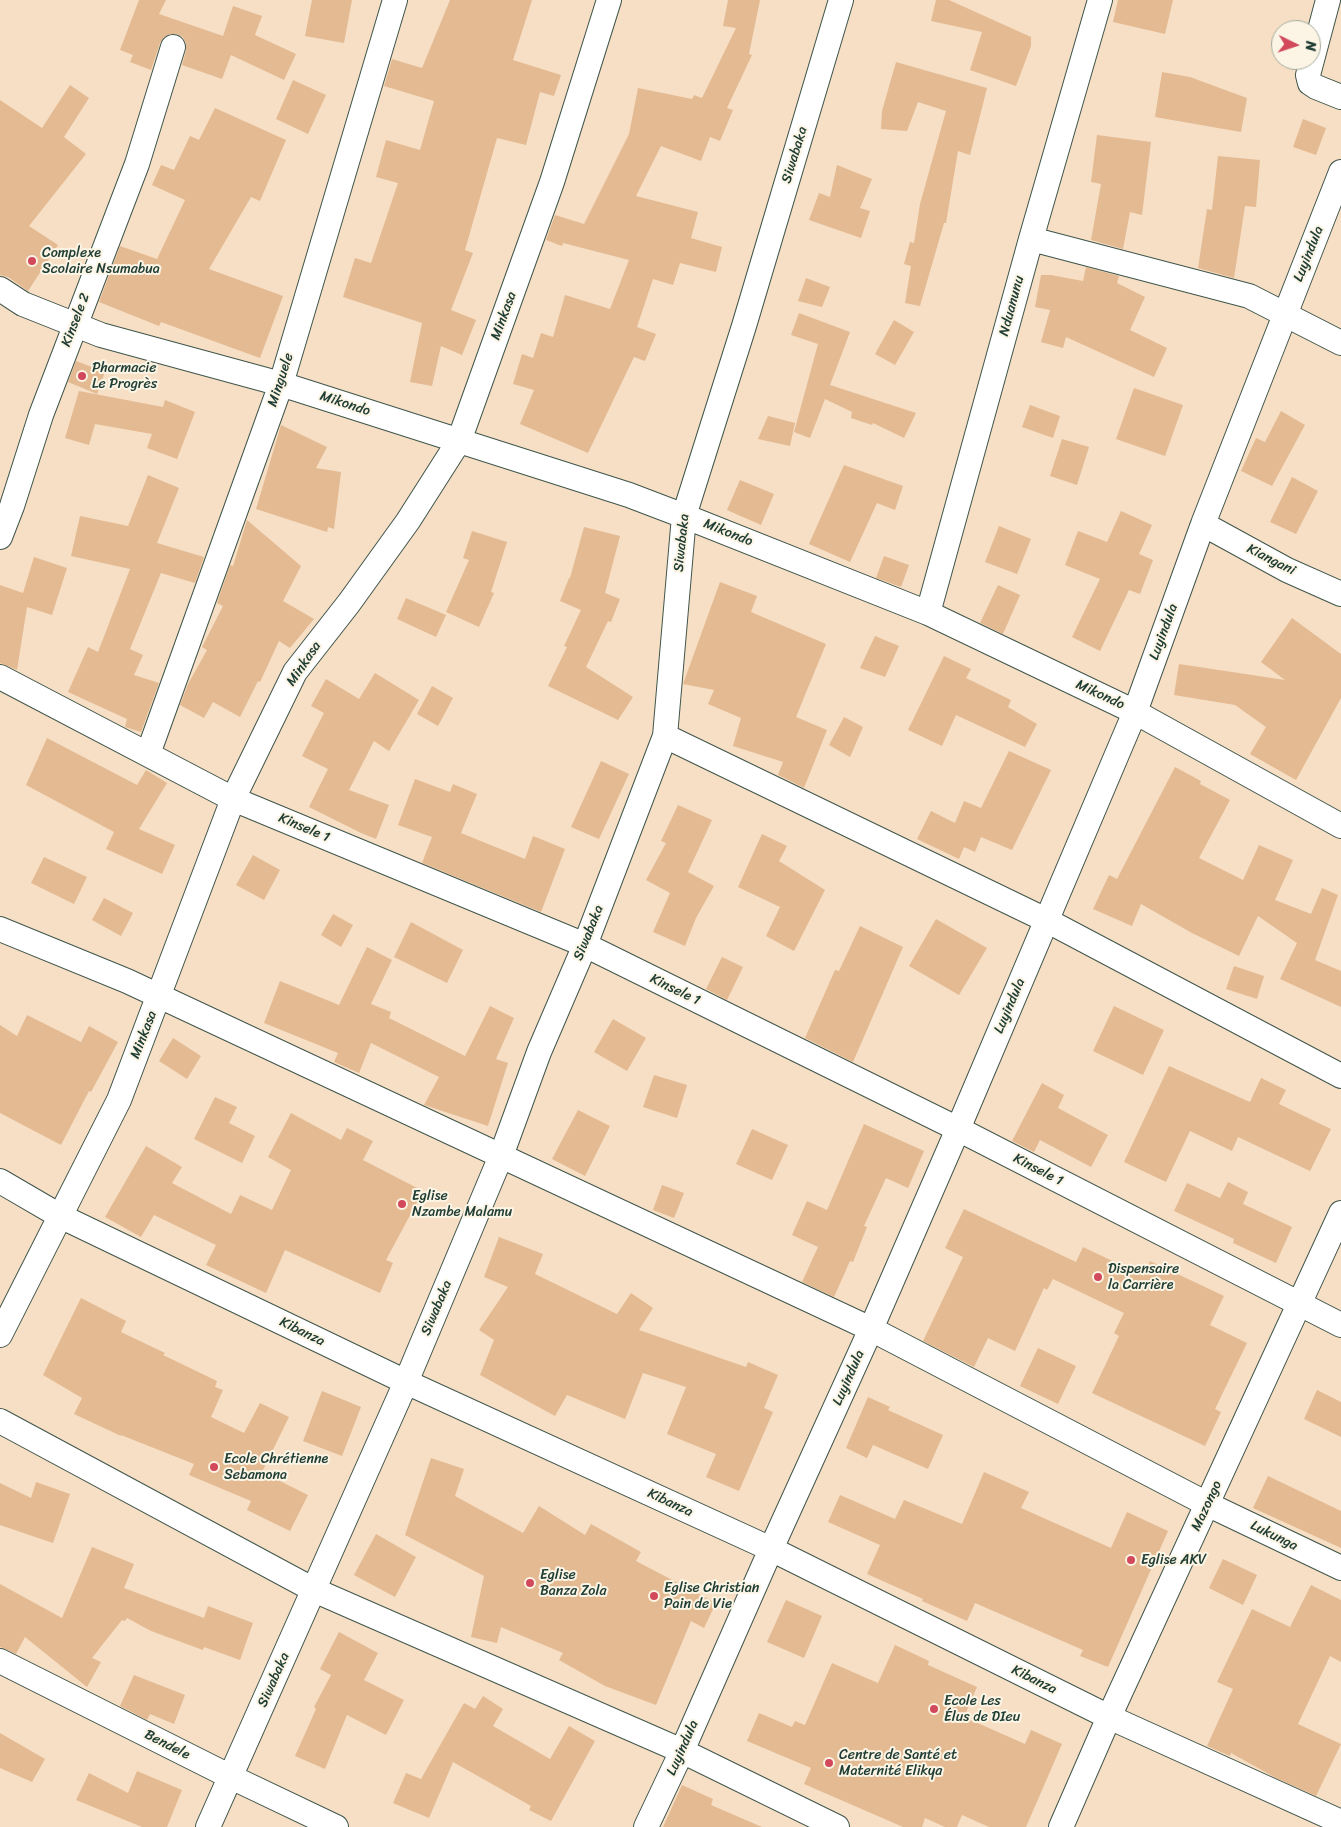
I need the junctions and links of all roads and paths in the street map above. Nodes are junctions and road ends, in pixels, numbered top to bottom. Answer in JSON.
{"nodes":[{"id":1,"x":395,"y":0,"type":"edge"},
{"id":2,"x":609,"y":0,"type":"edge"},
{"id":3,"x":841,"y":0,"type":"edge"},
{"id":4,"x":1100,"y":0,"type":"edge"},
{"id":5,"x":1328,"y":0,"type":"edge"},
{"id":6,"x":174,"y":47,"type":"dead end"},
{"id":7,"x":1341,"y":97,"type":"edge"},
{"id":8,"x":1341,"y":172,"type":"edge"},
{"id":9,"x":1031,"y":239,"type":"junction"},
{"id":10,"x":0,"y":289,"type":"edge"},
{"id":11,"x":1285,"y":314,"type":"junction"},
{"id":12,"x":74,"y":325,"type":"junction"},
{"id":13,"x":1341,"y":343,"type":"edge"},
{"id":14,"x":280,"y":384,"type":"junction"},
{"id":15,"x":459,"y":441,"type":"junction"},
{"id":16,"x":684,"y":516,"type":"junction"},
{"id":17,"x":1202,"y":524,"type":"junction"},
{"id":18,"x":0,"y":537,"type":"edge"},
{"id":19,"x":1341,"y":594,"type":"edge"},
{"id":20,"x":928,"y":613,"type":"junction"},
{"id":21,"x":0,"y":677,"type":"edge"},
{"id":22,"x":1135,"y":712,"type":"junction"},
{"id":23,"x":665,"y":736,"type":"junction"},
{"id":24,"x":148,"y":754,"type":"junction"},
{"id":25,"x":233,"y":799,"type":"junction"},
{"id":26,"x":1341,"y":826,"type":"edge"},
{"id":27,"x":1046,"y":920,"type":"junction"},
{"id":28,"x":0,"y":930,"type":"edge"},
{"id":29,"x":585,"y":945,"type":"junction"},
{"id":30,"x":158,"y":996,"type":"junction"},
{"id":31,"x":1341,"y":1076,"type":"edge"},
{"id":32,"x":958,"y":1129,"type":"junction"},
{"id":33,"x":500,"y":1156,"type":"junction"},
{"id":34,"x":0,"y":1181,"type":"edge"},
{"id":35,"x":1341,"y":1213,"type":"edge"},
{"id":36,"x":60,"y":1216,"type":"junction"},
{"id":37,"x":1299,"y":1304,"type":"junction"},
{"id":38,"x":1341,"y":1325,"type":"edge"},
{"id":39,"x":871,"y":1329,"type":"junction"},
{"id":40,"x":0,"y":1335,"type":"edge"},
{"id":41,"x":406,"y":1382,"type":"junction"},
{"id":42,"x":0,"y":1421,"type":"edge"},
{"id":43,"x":1208,"y":1504,"type":"junction"},
{"id":44,"x":771,"y":1549,"type":"junction"},
{"id":45,"x":1341,"y":1568,"type":"edge"},
{"id":46,"x":314,"y":1590,"type":"junction"},
{"id":47,"x":0,"y":1661,"type":"edge"},
{"id":48,"x":1109,"y":1717,"type":"junction"},
{"id":49,"x":682,"y":1751,"type":"junction"},
{"id":50,"x":231,"y":1777,"type":"junction"},
{"id":51,"x":1341,"y":1822,"type":"edge"},
{"id":52,"x":208,"y":1827,"type":"edge"},
{"id":53,"x":336,"y":1827,"type":"edge"},
{"id":54,"x":646,"y":1827,"type":"edge"},
{"id":55,"x":837,"y":1827,"type":"edge"},
{"id":56,"x":1061,"y":1827,"type":"edge"}],
"edges":[{"from":1,"to":14,"type":"street","name":"Minguele"},
{"from":2,"to":15,"type":"street","name":"Minkasa"},
{"from":3,"to":16,"type":"street","name":"Siwabaka"},
{"from":4,"to":9,"type":"street","name":"Nduanunu"},
{"from":5,"to":7,"type":"street"},
{"from":6,"to":12,"type":"street","name":"Kinsele 2"},
{"from":8,"to":11,"type":"street","name":"Luyindula"},
{"from":9,"to":11,"type":"street"},
{"from":9,"to":20,"type":"street","name":"Nduanunu"},
{"from":10,"to":12,"type":"street","name":"Mikondo"},
{"from":11,"to":13,"type":"street"},
{"from":11,"to":17,"type":"street","name":"Luyindula"},
{"from":12,"to":14,"type":"street","name":"Mikondo"},
{"from":12,"to":18,"type":"street","name":"Kinsele 2"},
{"from":14,"to":15,"type":"street","name":"Mikondo"},
{"from":14,"to":24,"type":"street","name":"Minguele"},
{"from":15,"to":16,"type":"street","name":"Mikondo"},
{"from":15,"to":25,"type":"street","name":"Minkasa"},
{"from":16,"to":20,"type":"street","name":"Mikondo"},
{"from":16,"to":23,"type":"street","name":"Siwabaka"},
{"from":17,"to":19,"type":"street","name":"Kiangani"},
{"from":17,"to":22,"type":"street","name":"Luyindula"},
{"from":20,"to":22,"type":"street","name":"Mikondo"},
{"from":21,"to":24,"type":"street","name":"Kinsele 1"},
{"from":22,"to":26,"type":"street","name":"Mikondo"},
{"from":22,"to":27,"type":"street","name":"Luyindula"},
{"from":23,"to":27,"type":"street"},
{"from":23,"to":29,"type":"street","name":"Siwabaka"},
{"from":24,"to":25,"type":"street","name":"Kinsele 1"},
{"from":25,"to":29,"type":"street","name":"Kinsele 1"},
{"from":25,"to":30,"type":"street","name":"Minkasa"},
{"from":27,"to":31,"type":"street"},
{"from":27,"to":32,"type":"street","name":"Luyindula"},
{"from":28,"to":30,"type":"street","name":"Lukunga"},
{"from":29,"to":32,"type":"street","name":"Kinsele 1"},
{"from":29,"to":33,"type":"street","name":"Siwabaka"},
{"from":30,"to":33,"type":"street","name":"Lukunga"},
{"from":30,"to":36,"type":"street","name":"Minkasa"},
{"from":32,"to":37,"type":"street","name":"Kinsele 1"},
{"from":32,"to":39,"type":"street","name":"Luyindula"},
{"from":33,"to":39,"type":"street","name":"Lukunga"},
{"from":33,"to":41,"type":"street","name":"Siwabaka"},
{"from":34,"to":36,"type":"street","name":"Kibanza"},
{"from":35,"to":37,"type":"street","name":"Mazongo"},
{"from":36,"to":40,"type":"street","name":"Minkasa"},
{"from":36,"to":41,"type":"street","name":"Kibanza"},
{"from":37,"to":38,"type":"street","name":"Kinsele 1"},
{"from":37,"to":43,"type":"street","name":"Mazongo"},
{"from":39,"to":43,"type":"street","name":"Lukunga"},
{"from":39,"to":44,"type":"street","name":"Luyindula"},
{"from":41,"to":44,"type":"street","name":"Kibanza"},
{"from":41,"to":46,"type":"street","name":"Siwabaka"},
{"from":42,"to":46,"type":"street"},
{"from":43,"to":45,"type":"street","name":"Lukunga"},
{"from":43,"to":48,"type":"street","name":"Mazongo"},
{"from":44,"to":48,"type":"street","name":"Kibanza"},
{"from":44,"to":49,"type":"street","name":"Luyindula"},
{"from":46,"to":49,"type":"street"},
{"from":46,"to":50,"type":"street","name":"Siwabaka"},
{"from":47,"to":50,"type":"street","name":"Bendele"},
{"from":48,"to":51,"type":"street","name":"Kibanza"},
{"from":48,"to":56,"type":"street","name":"Mazongo"},
{"from":49,"to":54,"type":"street","name":"Luyindula"},
{"from":49,"to":55,"type":"street"},
{"from":50,"to":52,"type":"street","name":"Siwabaka"},
{"from":50,"to":53,"type":"street","name":"Bendele"}]}
